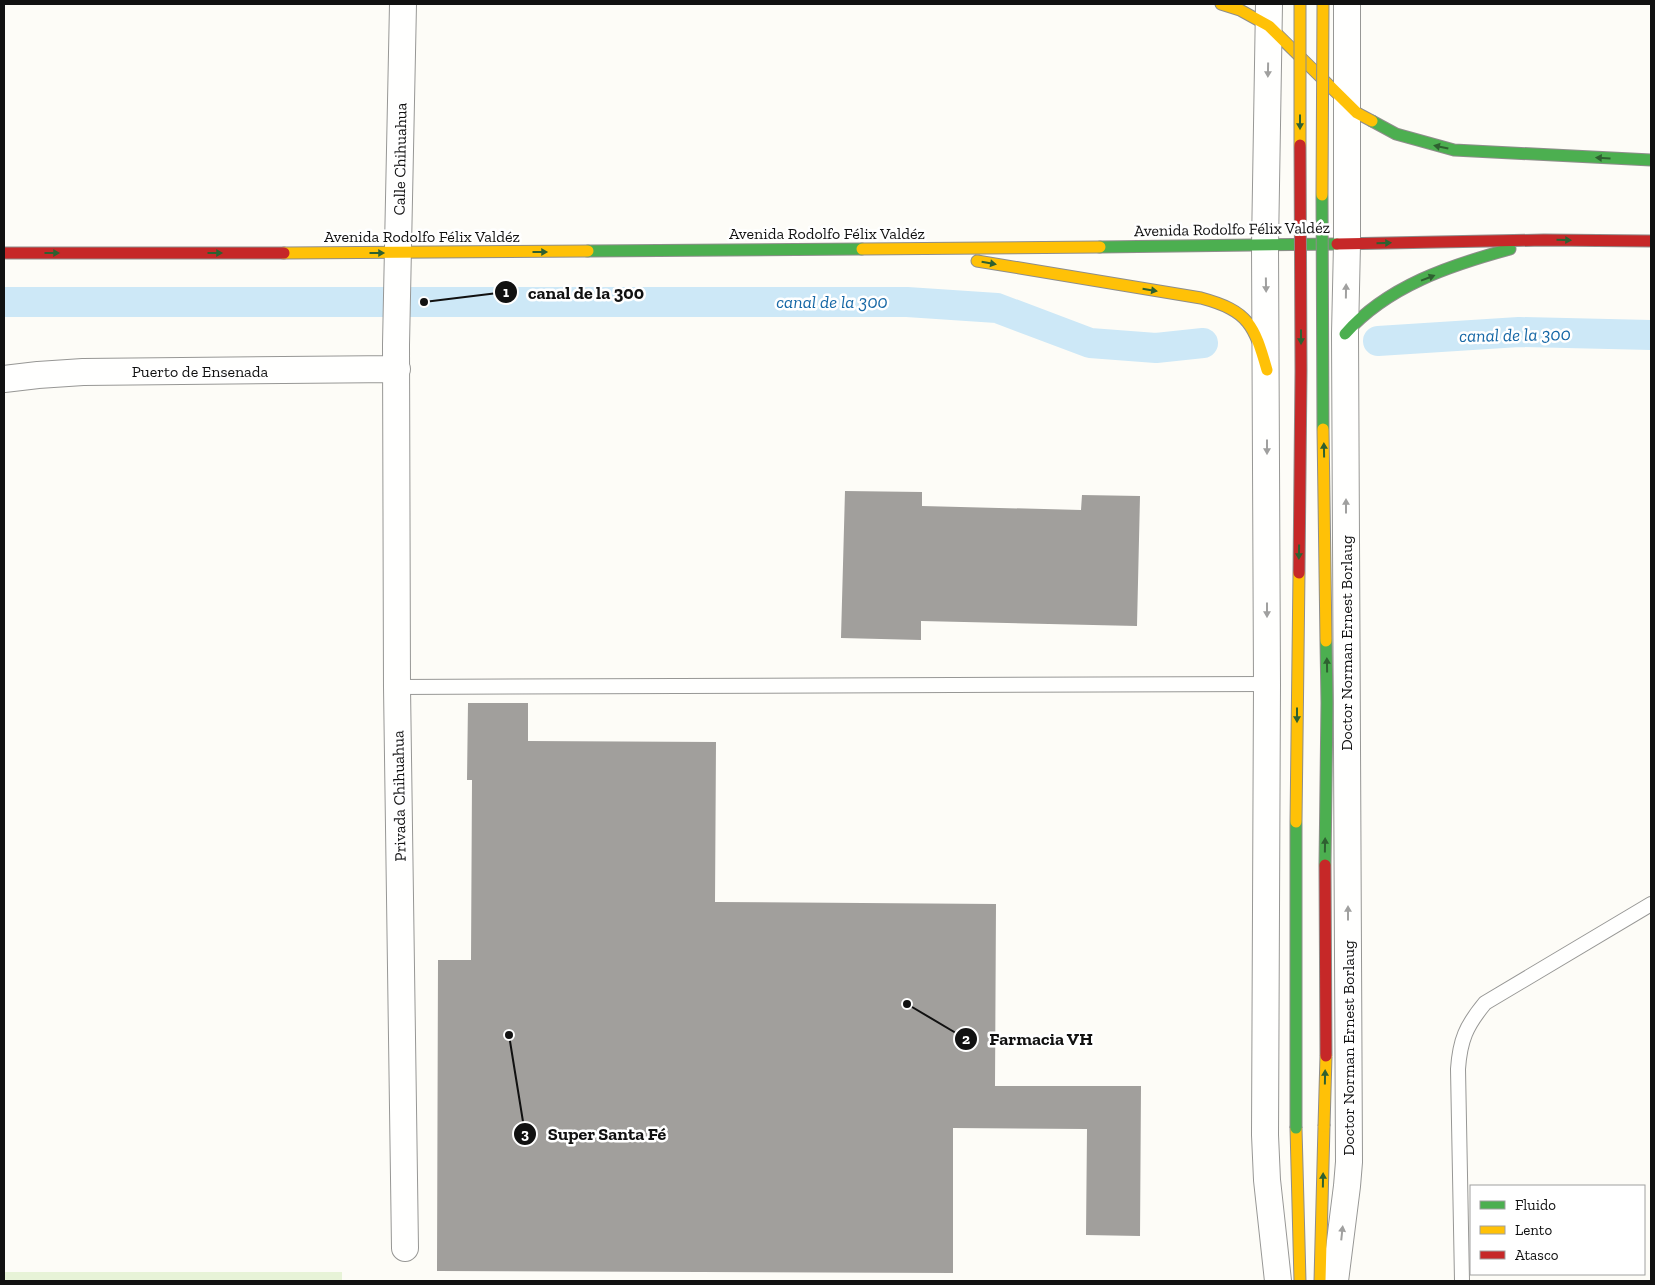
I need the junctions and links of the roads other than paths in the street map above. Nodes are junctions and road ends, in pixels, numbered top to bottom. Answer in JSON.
{"nodes":[{"id":1,"x":403,"y":4,"type":"edge"},
{"id":2,"x":1221,"y":4,"type":"edge"},
{"id":3,"x":1300,"y":4,"type":"edge"},
{"id":4,"x":1323,"y":4,"type":"edge"},
{"id":5,"x":1346,"y":4,"type":"edge"},
{"id":6,"x":1269,"y":15,"type":"edge"},
{"id":7,"x":1346,"y":100,"type":"junction"},
{"id":8,"x":1651,"y":160,"type":"edge"},
{"id":9,"x":1544,"y":240,"type":"junction"},
{"id":10,"x":1651,"y":241,"type":"edge"},
{"id":11,"x":1347,"y":244,"type":"junction"},
{"id":12,"x":1265,"y":246,"type":"junction"},
{"id":13,"x":907,"y":249,"type":"junction"},
{"id":14,"x":4,"y":254,"type":"edge"},
{"id":15,"x":398,"y":262,"type":"junction"},
{"id":16,"x":1345,"y":334,"type":"junction"},
{"id":17,"x":397,"y":357,"type":"junction"},
{"id":18,"x":1267,"y":370,"type":"junction"},
{"id":19,"x":4,"y":380,"type":"edge"},
{"id":20,"x":1267,"y":684,"type":"junction"},
{"id":21,"x":397,"y":687,"type":"junction"},
{"id":22,"x":1651,"y":904,"type":"edge"},
{"id":23,"x":405,"y":1248,"type":"dead end"},
{"id":24,"x":1278,"y":1281,"type":"edge"},
{"id":25,"x":1300,"y":1281,"type":"edge"},
{"id":26,"x":1320,"y":1281,"type":"edge"},
{"id":27,"x":1335,"y":1281,"type":"edge"},
{"id":28,"x":1462,"y":1281,"type":"edge"}],
"edges":[{"from":1,"to":15,"type":"street","name":"Calle Chihuahua"},
{"from":2,"to":6,"type":"main road"},
{"from":3,"to":25,"type":"main road","one_way":true,"bridge":true},
{"from":26,"to":4,"type":"main road","name":"Doctor Norman Ernest Borlaug","one_way":true,"bridge":true},
{"from":5,"to":7,"type":"street","name":"Doctor Norman Ernest Borlaug"},
{"from":6,"to":7,"type":"main road"},
{"from":6,"to":12,"type":"street","one_way":true},
{"from":8,"to":7,"type":"main road","one_way":true},
{"from":7,"to":11,"type":"street","name":"Doctor Norman Ernest Borlaug"},
{"from":9,"to":10,"type":"main road","name":"Avenida Rodolfo Félix Valdéz","one_way":true},
{"from":11,"to":9,"type":"main road","name":"Avenida Rodolfo Félix Valdéz","one_way":true},
{"from":16,"to":9,"type":"main road","one_way":true},
{"from":11,"to":12,"type":"main road","name":"Avenida Rodolfo Félix Valdéz"},
{"from":16,"to":11,"type":"street","name":"Doctor Norman Ernest Borlaug","one_way":true},
{"from":12,"to":13,"type":"main road","name":"Avenida Rodolfo Félix Valdéz"},
{"from":12,"to":18,"type":"street","one_way":true},
{"from":15,"to":13,"type":"main road","name":"Avenida Rodolfo Félix Valdéz","one_way":true},
{"from":13,"to":18,"type":"main road","one_way":true},
{"from":14,"to":15,"type":"main road","name":"Avenida Rodolfo Félix Valdéz","one_way":true},
{"from":15,"to":17,"type":"street","name":"Calle Chihuahua"},
{"from":27,"to":16,"type":"street","name":"Doctor Norman Ernest Borlaug","one_way":true},
{"from":17,"to":19,"type":"street","name":"Puerto de Ensenada"},
{"from":17,"to":21,"type":"street","name":"Privada Chihuahua"},
{"from":18,"to":20,"type":"street","one_way":true},
{"from":20,"to":21,"type":"lane"},
{"from":20,"to":24,"type":"street"},
{"from":21,"to":23,"type":"street","name":"Privada Chihuahua"},
{"from":22,"to":28,"type":"lane"}]}
